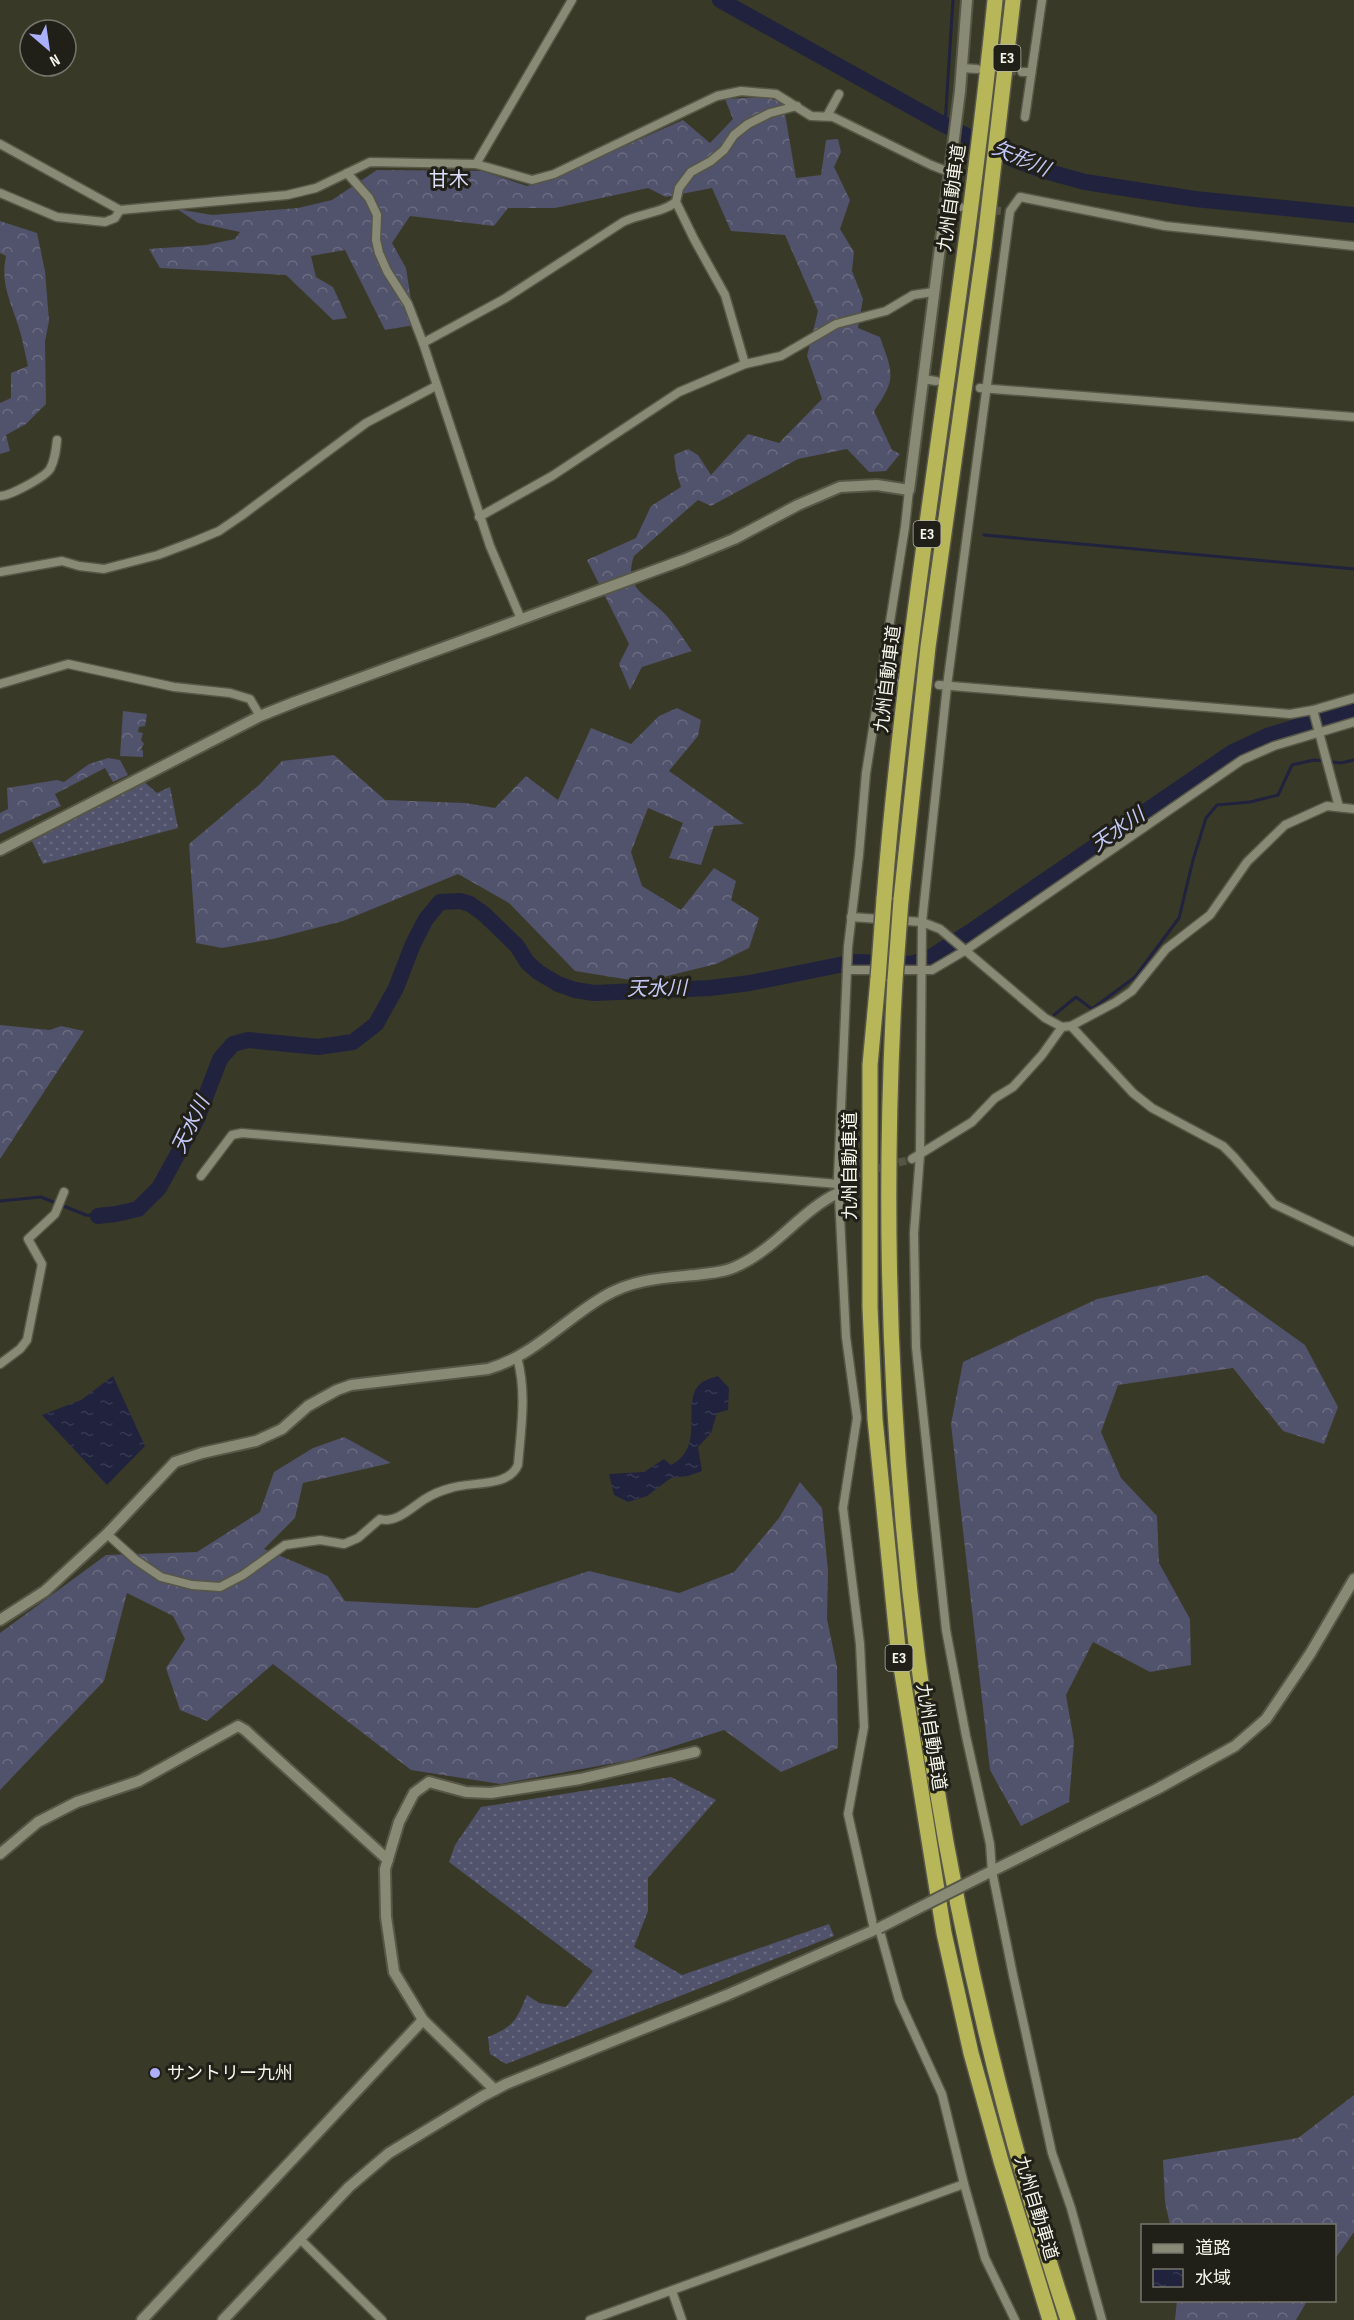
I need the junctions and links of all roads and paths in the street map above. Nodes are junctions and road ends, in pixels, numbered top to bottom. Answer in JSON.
{"nodes":[{"id":1,"x":572,"y":0,"type":"edge"},
{"id":2,"x":967,"y":0,"type":"edge"},
{"id":3,"x":995,"y":0,"type":"edge"},
{"id":4,"x":1013,"y":0,"type":"edge"},
{"id":5,"x":1042,"y":0,"type":"edge"},
{"id":6,"x":962,"y":68,"type":"junction"},
{"id":7,"x":977,"y":69,"type":"tunnel mouth"},
{"id":8,"x":1022,"y":72,"type":"tunnel mouth"},
{"id":9,"x":1031,"y":72,"type":"junction"},
{"id":10,"x":839,"y":94,"type":"dead end"},
{"id":11,"x":797,"y":106,"type":"junction"},
{"id":12,"x":827,"y":116,"type":"junction"},
{"id":13,"x":1025,"y":117,"type":"dead end"},
{"id":14,"x":0,"y":144,"type":"edge"},
{"id":15,"x":476,"y":164,"type":"junction"},
{"id":16,"x":949,"y":172,"type":"junction"},
{"id":17,"x":347,"y":173,"type":"junction"},
{"id":18,"x":0,"y":194,"type":"edge"},
{"id":19,"x":676,"y":202,"type":"junction"},
{"id":20,"x":944,"y":206,"type":"junction"},
{"id":21,"x":960,"y":207,"type":"tunnel mouth"},
{"id":22,"x":120,"y":210,"type":"junction"},
{"id":23,"x":1354,"y":246,"type":"edge"},
{"id":24,"x":933,"y":292,"type":"junction"},
{"id":25,"x":423,"y":343,"type":"junction"},
{"id":26,"x":745,"y":364,"type":"junction"},
{"id":27,"x":923,"y":379,"type":"junction"},
{"id":28,"x":936,"y":381,"type":"dead end"},
{"id":29,"x":436,"y":386,"type":"junction"},
{"id":30,"x":984,"y":388,"type":"junction"},
{"id":31,"x":1354,"y":417,"type":"edge"},
{"id":32,"x":57,"y":440,"type":"dead end"},
{"id":33,"x":909,"y":490,"type":"junction"},
{"id":34,"x":0,"y":496,"type":"edge"},
{"id":35,"x":479,"y":517,"type":"junction"},
{"id":36,"x":0,"y":572,"type":"edge"},
{"id":37,"x":521,"y":619,"type":"junction"},
{"id":38,"x":880,"y":682,"type":"junction"},
{"id":39,"x":895,"y":682,"type":"dead end"},
{"id":40,"x":0,"y":684,"type":"edge"},
{"id":41,"x":943,"y":686,"type":"junction"},
{"id":42,"x":1354,"y":698,"type":"edge"},
{"id":43,"x":1313,"y":710,"type":"junction"},
{"id":44,"x":260,"y":716,"type":"junction"},
{"id":45,"x":1354,"y":722,"type":"edge"},
{"id":46,"x":1320,"y":733,"type":"junction"},
{"id":47,"x":1339,"y":807,"type":"junction"},
{"id":48,"x":1354,"y":809,"type":"edge"},
{"id":49,"x":0,"y":850,"type":"edge"},
{"id":50,"x":851,"y":917,"type":"junction"},
{"id":51,"x":922,"y":922,"type":"junction"},
{"id":52,"x":966,"y":950,"type":"junction"},
{"id":53,"x":847,"y":970,"type":"junction"},
{"id":54,"x":920,"y":970,"type":"junction"},
{"id":55,"x":1066,"y":1026,"type":"junction"},
{"id":56,"x":916,"y":1157,"type":"junction"},
{"id":57,"x":852,"y":1175,"type":"tunnel mouth"},
{"id":58,"x":201,"y":1176,"type":"dead end"},
{"id":59,"x":838,"y":1185,"type":"junction"},
{"id":60,"x":64,"y":1192,"type":"dead end"},
{"id":61,"x":1354,"y":1242,"type":"edge"},
{"id":62,"x":517,"y":1358,"type":"junction"},
{"id":63,"x":0,"y":1364,"type":"edge"},
{"id":64,"x":107,"y":1533,"type":"junction"},
{"id":65,"x":1354,"y":1579,"type":"edge"},
{"id":66,"x":0,"y":1620,"type":"edge"},
{"id":67,"x":695,"y":1752,"type":"dead end"},
{"id":68,"x":0,"y":1854,"type":"edge"},
{"id":69,"x":388,"y":1860,"type":"junction"},
{"id":70,"x":987,"y":1873,"type":"junction"},
{"id":71,"x":876,"y":1928,"type":"junction"},
{"id":72,"x":423,"y":2020,"type":"junction"},
{"id":73,"x":495,"y":2090,"type":"junction"},
{"id":74,"x":964,"y":2184,"type":"junction"},
{"id":75,"x":300,"y":2239,"type":"junction"},
{"id":76,"x":672,"y":2291,"type":"junction"},
{"id":77,"x":142,"y":2320,"type":"edge"},
{"id":78,"x":223,"y":2320,"type":"edge"},
{"id":79,"x":382,"y":2320,"type":"edge"},
{"id":80,"x":590,"y":2320,"type":"edge"},
{"id":81,"x":682,"y":2320,"type":"edge"},
{"id":82,"x":1015,"y":2320,"type":"edge"},
{"id":83,"x":1050,"y":2320,"type":"edge"},
{"id":84,"x":1068,"y":2320,"type":"edge"},
{"id":85,"x":1102,"y":2320,"type":"edge"}],
"edges":[{"from":1,"to":15,"type":"street"},
{"from":2,"to":6,"type":"street"},
{"from":3,"to":83,"type":"highway","name":"九州自動車道","number":"E3","bridge":true},
{"from":4,"to":84,"type":"highway","name":"九州自動車道","number":"E3","bridge":true},
{"from":5,"to":9,"type":"street"},
{"from":6,"to":7,"type":"street"},
{"from":6,"to":16,"type":"street"},
{"from":8,"to":9,"type":"street"},
{"from":9,"to":13,"type":"street"},
{"from":10,"to":12,"type":"street"},
{"from":11,"to":12,"type":"street"},
{"from":11,"to":15,"type":"street"},
{"from":11,"to":19,"type":"street"},
{"from":12,"to":16,"type":"street"},
{"from":14,"to":22,"type":"street"},
{"from":15,"to":17,"type":"street"},
{"from":16,"to":20,"type":"street"},
{"from":17,"to":22,"type":"street"},
{"from":17,"to":25,"type":"street"},
{"from":18,"to":22,"type":"street"},
{"from":19,"to":25,"type":"street"},
{"from":19,"to":26,"type":"street"},
{"from":20,"to":21,"type":"street"},
{"from":20,"to":24,"type":"street"},
{"from":23,"to":30,"type":"street"},
{"from":24,"to":26,"type":"street"},
{"from":24,"to":27,"type":"street"},
{"from":25,"to":29,"type":"street"},
{"from":26,"to":35,"type":"street"},
{"from":27,"to":28,"type":"street"},
{"from":27,"to":33,"type":"street"},
{"from":29,"to":35,"type":"street"},
{"from":29,"to":36,"type":"street"},
{"from":30,"to":31,"type":"street"},
{"from":30,"to":41,"type":"street"},
{"from":32,"to":34,"type":"street"},
{"from":33,"to":37,"type":"street"},
{"from":33,"to":38,"type":"street"},
{"from":35,"to":37,"type":"street"},
{"from":37,"to":44,"type":"street"},
{"from":38,"to":39,"type":"street"},
{"from":38,"to":50,"type":"street"},
{"from":40,"to":44,"type":"street"},
{"from":41,"to":43,"type":"street"},
{"from":41,"to":51,"type":"street"},
{"from":42,"to":43,"type":"street"},
{"from":43,"to":46,"type":"street"},
{"from":44,"to":49,"type":"street"},
{"from":45,"to":46,"type":"street"},
{"from":46,"to":47,"type":"street"},
{"from":46,"to":52,"type":"street"},
{"from":47,"to":48,"type":"street"},
{"from":47,"to":55,"type":"street"},
{"from":50,"to":51,"type":"street"},
{"from":50,"to":53,"type":"street"},
{"from":51,"to":52,"type":"street"},
{"from":51,"to":54,"type":"street"},
{"from":52,"to":54,"type":"street"},
{"from":52,"to":55,"type":"street"},
{"from":53,"to":54,"type":"street"},
{"from":53,"to":59,"type":"street"},
{"from":54,"to":56,"type":"street"},
{"from":55,"to":56,"type":"street"},
{"from":55,"to":61,"type":"street"},
{"from":56,"to":70,"type":"street"},
{"from":57,"to":59,"type":"street"},
{"from":58,"to":59,"type":"street"},
{"from":59,"to":62,"type":"street"},
{"from":59,"to":71,"type":"street"},
{"from":60,"to":63,"type":"street"},
{"from":62,"to":64,"type":"street"},
{"from":62,"to":64,"type":"street"},
{"from":64,"to":66,"type":"street"},
{"from":65,"to":70,"type":"street"},
{"from":67,"to":69,"type":"street"},
{"from":68,"to":69,"type":"street"},
{"from":69,"to":72,"type":"street"},
{"from":70,"to":71,"type":"street","bridge":true},
{"from":70,"to":85,"type":"street"},
{"from":71,"to":73,"type":"street"},
{"from":71,"to":74,"type":"street"},
{"from":72,"to":73,"type":"street"},
{"from":72,"to":77,"type":"street"},
{"from":73,"to":75,"type":"street"},
{"from":74,"to":76,"type":"street"},
{"from":74,"to":82,"type":"street"},
{"from":75,"to":78,"type":"street"},
{"from":75,"to":79,"type":"street"},
{"from":76,"to":80,"type":"street"},
{"from":76,"to":81,"type":"street"}]}
